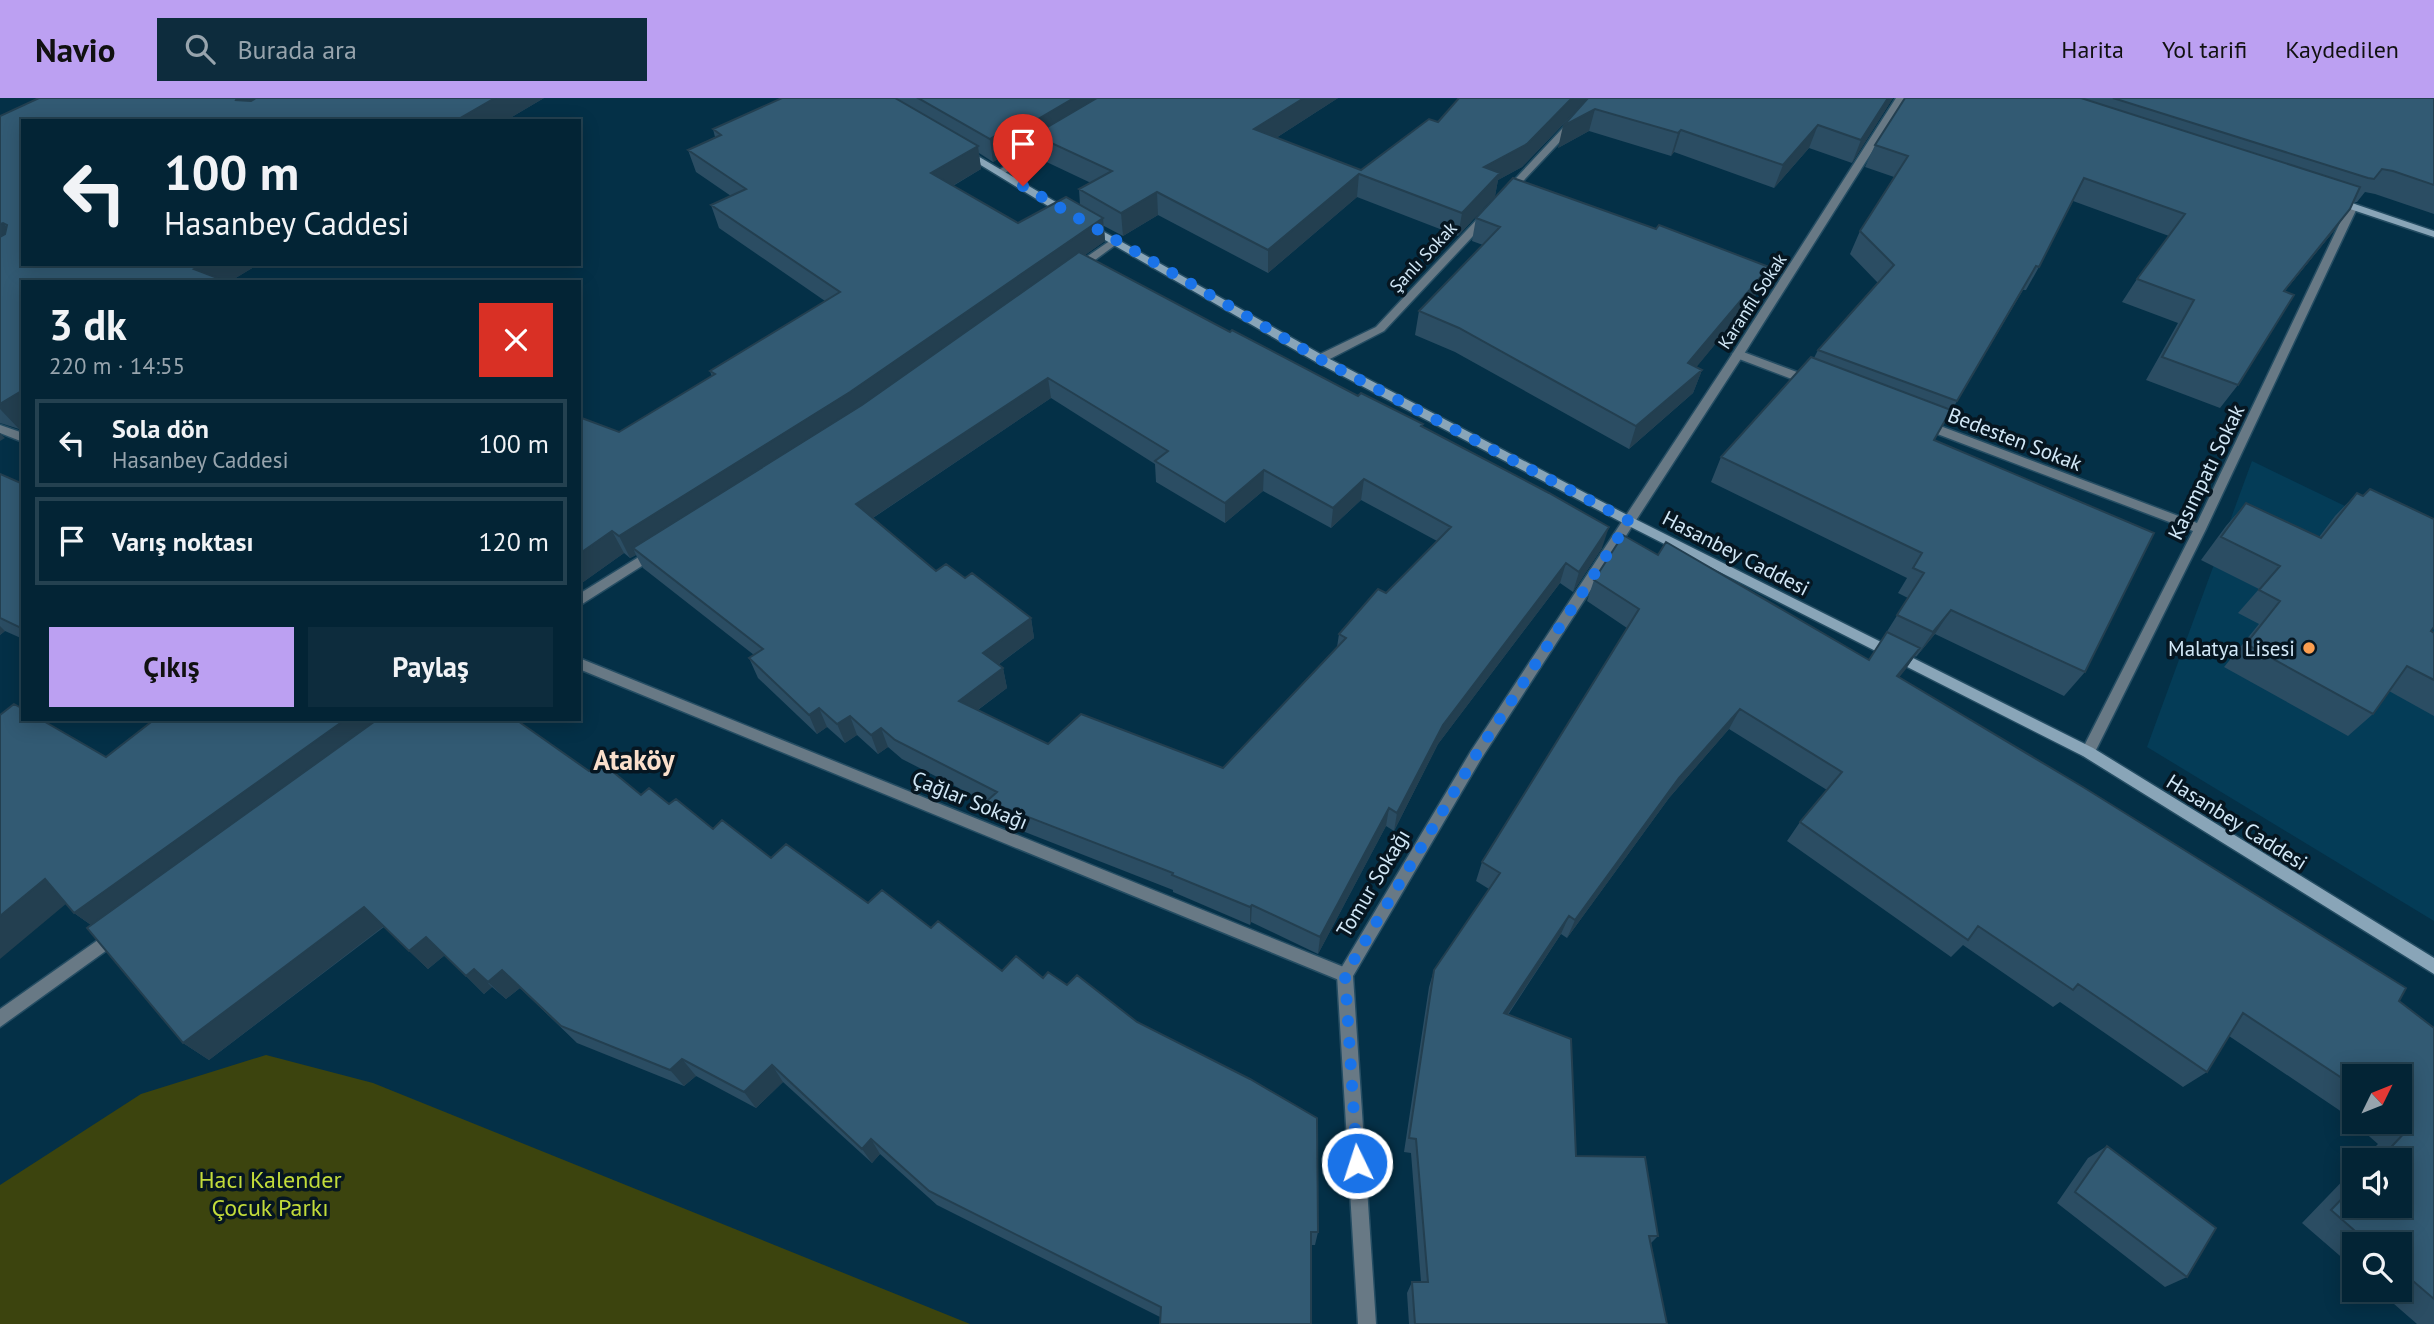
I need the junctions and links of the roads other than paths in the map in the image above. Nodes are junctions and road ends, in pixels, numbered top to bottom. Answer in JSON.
{"nodes":[{"id":1,"x":1596,"y":98,"type":"edge"},
{"id":2,"x":1901,"y":98,"type":"edge"},
{"id":3,"x":1057,"y":140,"type":"edge"},
{"id":4,"x":951,"y":144,"type":"edge"},
{"id":5,"x":1000,"y":172,"type":"junction"},
{"id":6,"x":1502,"y":198,"type":"edge"},
{"id":7,"x":2327,"y":198,"type":"edge"},
{"id":8,"x":2353,"y":206,"type":"junction"},
{"id":9,"x":1493,"y":209,"type":"edge"},
{"id":10,"x":2434,"y":234,"type":"edge"},
{"id":11,"x":1114,"y":241,"type":"junction"},
{"id":12,"x":1060,"y":280,"type":"edge"},
{"id":13,"x":1738,"y":354,"type":"junction"},
{"id":14,"x":1320,"y":359,"type":"junction"},
{"id":15,"x":1815,"y":384,"type":"edge"},
{"id":16,"x":1905,"y":418,"type":"edge"},
{"id":17,"x":0,"y":429,"type":"edge"},
{"id":18,"x":21,"y":437,"type":"edge"},
{"id":19,"x":1629,"y":521,"type":"junction"},
{"id":20,"x":2200,"y":529,"type":"junction"},
{"id":21,"x":669,"y":543,"type":"edge"},
{"id":22,"x":581,"y":600,"type":"edge"},
{"id":23,"x":581,"y":664,"type":"edge"},
{"id":24,"x":2088,"y":752,"type":"junction"},
{"id":25,"x":133,"y":922,"type":"edge"},
{"id":26,"x":2434,"y":967,"type":"edge"},
{"id":27,"x":1345,"y":975,"type":"junction"},
{"id":28,"x":0,"y":1019,"type":"edge"},
{"id":29,"x":1367,"y":1324,"type":"edge"}],
"edges":[{"from":1,"to":6,"type":"street"},
{"from":2,"to":13,"type":"street","name":"Karanfil Sokak"},
{"from":3,"to":5,"type":"street"},
{"from":4,"to":5,"type":"main road","name":"Hasanbey Caddesi"},
{"from":5,"to":11,"type":"main road","name":"Hasanbey Caddesi"},
{"from":7,"to":8,"type":"main road"},
{"from":8,"to":10,"type":"main road"},
{"from":8,"to":20,"type":"street","name":"Kasımpatı Sokak"},
{"from":9,"to":14,"type":"street","name":"Şanlı Sokak"},
{"from":11,"to":12,"type":"street"},
{"from":11,"to":14,"type":"main road","name":"Hasanbey Caddesi"},
{"from":13,"to":15,"type":"street"},
{"from":13,"to":19,"type":"street","name":"Karanfil Sokak"},
{"from":14,"to":19,"type":"main road","name":"Hasanbey Caddesi"},
{"from":16,"to":20,"type":"street","name":"Bedesten Sokak"},
{"from":17,"to":18,"type":"street"},
{"from":19,"to":24,"type":"main road","name":"Hasanbey Caddesi"},
{"from":19,"to":27,"type":"street","name":"Tomur Sokağı"},
{"from":20,"to":24,"type":"street","name":"Kasımpatı Sokak"},
{"from":21,"to":22,"type":"street"},
{"from":23,"to":27,"type":"street","name":"Çağlar Sokağı"},
{"from":24,"to":26,"type":"main road","name":"Hasanbey Caddesi"},
{"from":25,"to":28,"type":"street"},
{"from":27,"to":29,"type":"street"}]}
